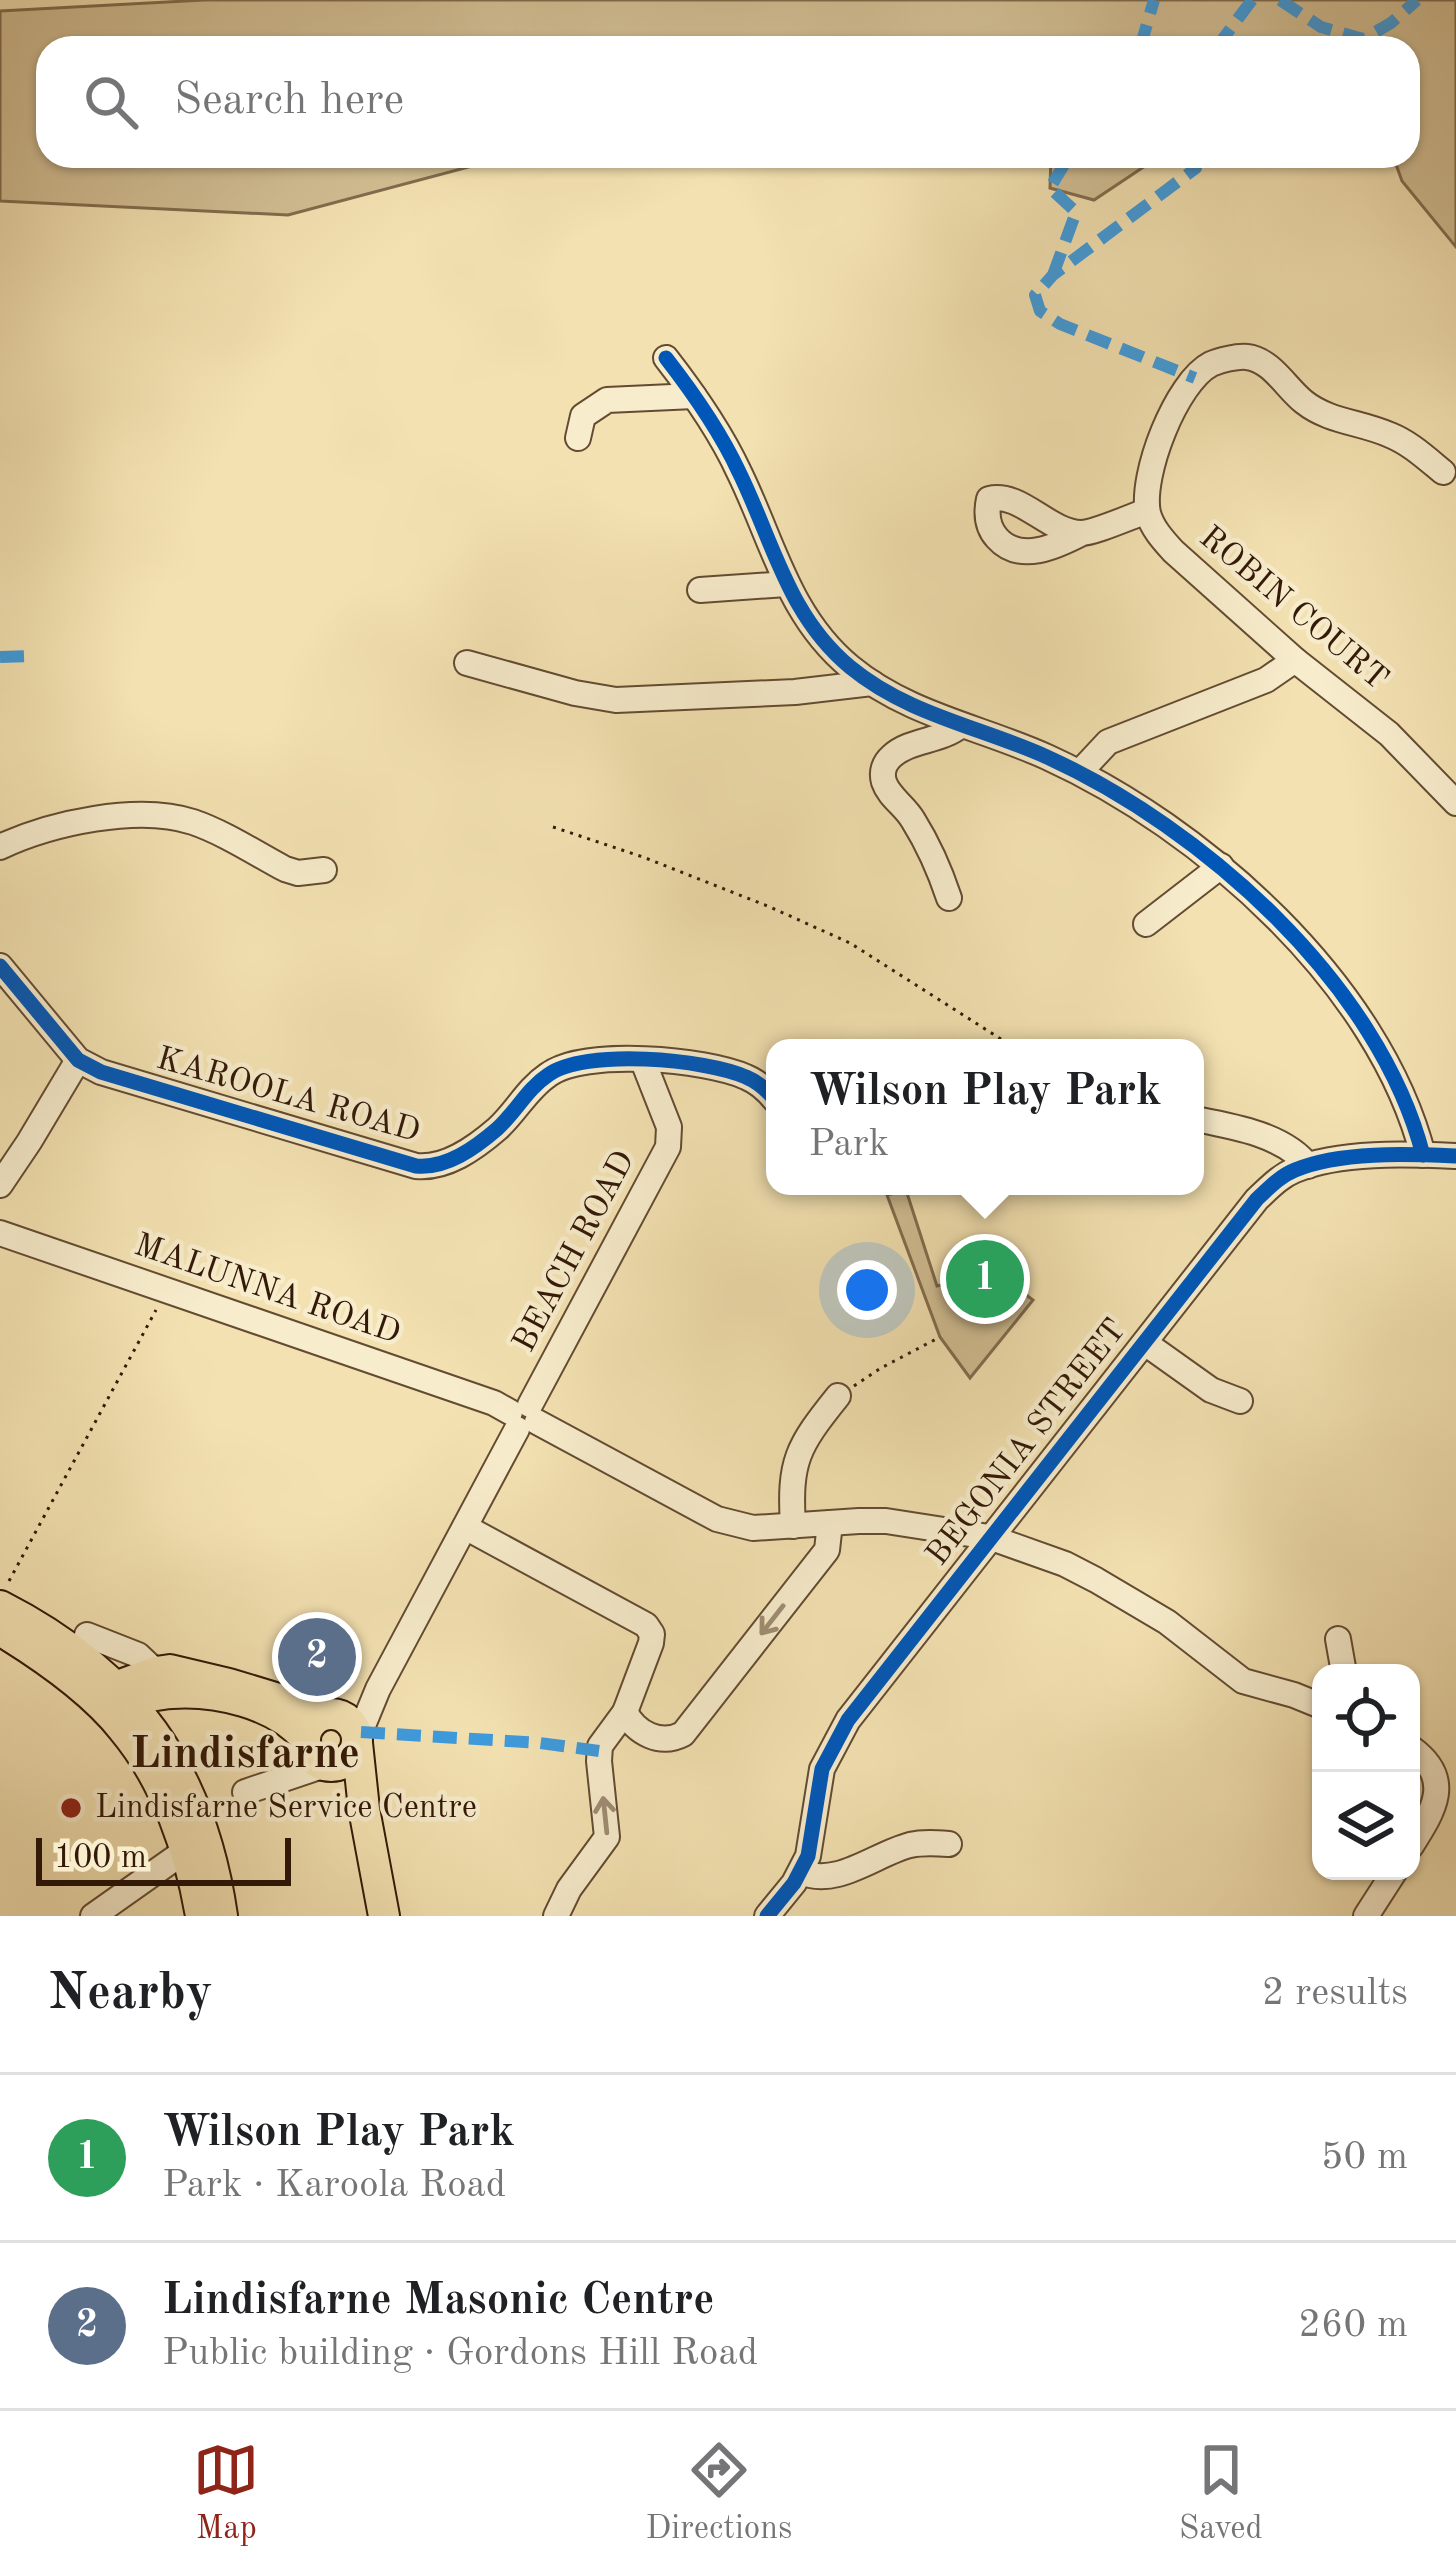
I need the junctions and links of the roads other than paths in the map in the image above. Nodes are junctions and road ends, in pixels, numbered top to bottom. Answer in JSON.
{"nodes":[{"id":1,"x":666,"y":358,"type":"dead end"},
{"id":2,"x":694,"y":396,"type":"junction"},
{"id":3,"x":578,"y":438,"type":"dead end"},
{"id":4,"x":1443,"y":472,"type":"dead end"},
{"id":5,"x":1147,"y":511,"type":"junction"},
{"id":6,"x":1082,"y":533,"type":"dead end"},
{"id":7,"x":786,"y":584,"type":"junction"},
{"id":8,"x":700,"y":590,"type":"dead end"},
{"id":9,"x":1295,"y":660,"type":"junction"},
{"id":10,"x":467,"y":663,"type":"dead end"},
{"id":11,"x":872,"y":683,"type":"junction"},
{"id":12,"x":961,"y":725,"type":"junction"},
{"id":13,"x":1080,"y":772,"type":"junction"},
{"id":14,"x":1456,"y":802,"type":"edge"},
{"id":15,"x":0,"y":847,"type":"edge"},
{"id":16,"x":1221,"y":866,"type":"junction"},
{"id":17,"x":324,"y":870,"type":"dead end"},
{"id":18,"x":949,"y":898,"type":"dead end"},
{"id":19,"x":1147,"y":924,"type":"dead end"},
{"id":20,"x":0,"y":966,"type":"edge"},
{"id":21,"x":78,"y":1060,"type":"junction"},
{"id":22,"x":643,"y":1061,"type":"junction"},
{"id":23,"x":766,"y":1091,"type":"edge"},
{"id":24,"x":1204,"y":1122,"type":"edge"},
{"id":25,"x":1424,"y":1155,"type":"junction"},
{"id":26,"x":1456,"y":1156,"type":"edge"},
{"id":27,"x":1308,"y":1166,"type":"junction"},
{"id":28,"x":0,"y":1185,"type":"edge"},
{"id":29,"x":0,"y":1233,"type":"edge"},
{"id":30,"x":1145,"y":1343,"type":"junction"},
{"id":31,"x":838,"y":1396,"type":"road end"},
{"id":32,"x":1240,"y":1401,"type":"dead end"},
{"id":33,"x":523,"y":1417,"type":"junction"},
{"id":34,"x":830,"y":1522,"type":"junction"},
{"id":35,"x":793,"y":1526,"type":"junction"},
{"id":36,"x":465,"y":1527,"type":"junction"},
{"id":37,"x":989,"y":1537,"type":"junction"},
{"id":38,"x":6,"y":1592,"type":"edge"},
{"id":39,"x":0,"y":1630,"type":"edge"},
{"id":40,"x":87,"y":1635,"type":"dead end"},
{"id":41,"x":1338,"y":1640,"type":"dead end"},
{"id":42,"x":1342,"y":1664,"type":"edge"},
{"id":43,"x":156,"y":1672,"type":"junction"},
{"id":44,"x":379,"y":1690,"type":"junction"},
{"id":45,"x":110,"y":1698,"type":"junction"},
{"id":46,"x":1312,"y":1702,"type":"edge"},
{"id":47,"x":256,"y":1707,"type":"junction"},
{"id":48,"x":626,"y":1712,"type":"junction"},
{"id":49,"x":331,"y":1714,"type":"junction"},
{"id":50,"x":357,"y":1742,"type":"junction"},
{"id":51,"x":163,"y":1747,"type":"junction"},
{"id":52,"x":316,"y":1752,"type":"junction"},
{"id":53,"x":1420,"y":1755,"type":"edge"},
{"id":54,"x":245,"y":1792,"type":"dead end"},
{"id":55,"x":364,"y":1809,"type":"junction"},
{"id":56,"x":1420,"y":1831,"type":"edge"},
{"id":57,"x":949,"y":1844,"type":"dead end"},
{"id":58,"x":185,"y":1851,"type":"junction"},
{"id":59,"x":801,"y":1872,"type":"junction"},
{"id":60,"x":1389,"y":1880,"type":"edge"},
{"id":61,"x":93,"y":1916,"type":"edge"},
{"id":62,"x":201,"y":1916,"type":"edge"},
{"id":63,"x":222,"y":1916,"type":"edge"},
{"id":64,"x":384,"y":1916,"type":"edge"},
{"id":65,"x":556,"y":1916,"type":"edge"},
{"id":66,"x":766,"y":1916,"type":"edge"},
{"id":67,"x":1366,"y":1916,"type":"edge"}],
"edges":[{"from":1,"to":2,"type":"street"},
{"from":2,"to":3,"type":"street"},
{"from":2,"to":7,"type":"street"},
{"from":4,"to":5,"type":"street"},
{"from":5,"to":6,"type":"street"},
{"from":5,"to":9,"type":"street","name":"ROBIN COURT"},
{"from":7,"to":8,"type":"street"},
{"from":7,"to":11,"type":"street"},
{"from":9,"to":13,"type":"street"},
{"from":9,"to":14,"type":"street","name":"ROBIN COURT"},
{"from":10,"to":11,"type":"street"},
{"from":11,"to":12,"type":"street"},
{"from":12,"to":13,"type":"street"},
{"from":12,"to":18,"type":"street"},
{"from":13,"to":16,"type":"street"},
{"from":15,"to":17,"type":"street"},
{"from":16,"to":19,"type":"street"},
{"from":16,"to":25,"type":"street"},
{"from":20,"to":21,"type":"street","name":"KAROOLA ROAD"},
{"from":21,"to":22,"type":"street","name":"KAROOLA ROAD"},
{"from":21,"to":28,"type":"street"},
{"from":22,"to":23,"type":"street","name":"KAROOLA ROAD"},
{"from":22,"to":33,"type":"street","name":"BEACH ROAD"},
{"from":24,"to":27,"type":"street"},
{"from":25,"to":26,"type":"street","name":"BEGONIA STREET"},
{"from":25,"to":27,"type":"street","name":"BEGONIA STREET"},
{"from":27,"to":30,"type":"street","name":"BEGONIA STREET"},
{"from":29,"to":33,"type":"street","name":"MALUNNA ROAD"},
{"from":30,"to":32,"type":"street","name":"BEGONIA STREET"},
{"from":30,"to":37,"type":"street","name":"BEGONIA STREET"},
{"from":31,"to":35,"type":"street"},
{"from":33,"to":35,"type":"street","name":"MALUNNA ROAD"},
{"from":33,"to":36,"type":"street","name":"BEACH ROAD"},
{"from":34,"to":35,"type":"street","name":"MALUNNA ROAD"},
{"from":34,"to":37,"type":"street","name":"MALUNNA ROAD"},
{"from":34,"to":48,"type":"street","one_way":true},
{"from":36,"to":44,"type":"street","name":"BEACH ROAD"},
{"from":36,"to":48,"type":"street"},
{"from":37,"to":46,"type":"street","name":"MALUNNA ROAD"},
{"from":37,"to":59,"type":"street","name":"BEGONIA STREET"},
{"from":38,"to":45,"type":"main road"},
{"from":39,"to":45,"type":"main road"},
{"from":40,"to":43,"type":"street"},
{"from":41,"to":42,"type":"street"},
{"from":43,"to":45,"type":"main road"},
{"from":43,"to":49,"type":"main road"},
{"from":44,"to":49,"type":"street"},
{"from":44,"to":50,"type":"street","name":"BEACH ROAD"},
{"from":45,"to":47,"type":"main road"},
{"from":45,"to":51,"type":"main road"},
{"from":45,"to":58,"type":"main road"},
{"from":47,"to":51,"type":"main road"},
{"from":47,"to":52,"type":"main road"},
{"from":65,"to":48,"type":"street","one_way":true},
{"from":49,"to":50,"type":"main road"},
{"from":49,"to":52,"type":"main road"},
{"from":50,"to":52,"type":"main road"},
{"from":50,"to":55,"type":"main road"},
{"from":51,"to":63,"type":"main road"},
{"from":52,"to":54,"type":"street"},
{"from":52,"to":55,"type":"main road"},
{"from":53,"to":56,"type":"street"},
{"from":55,"to":64,"type":"main road"},
{"from":57,"to":59,"type":"street"},
{"from":58,"to":61,"type":"street"},
{"from":58,"to":62,"type":"main road"},
{"from":59,"to":66,"type":"street","name":"BEGONIA STREET"},
{"from":60,"to":67,"type":"street"}]}
